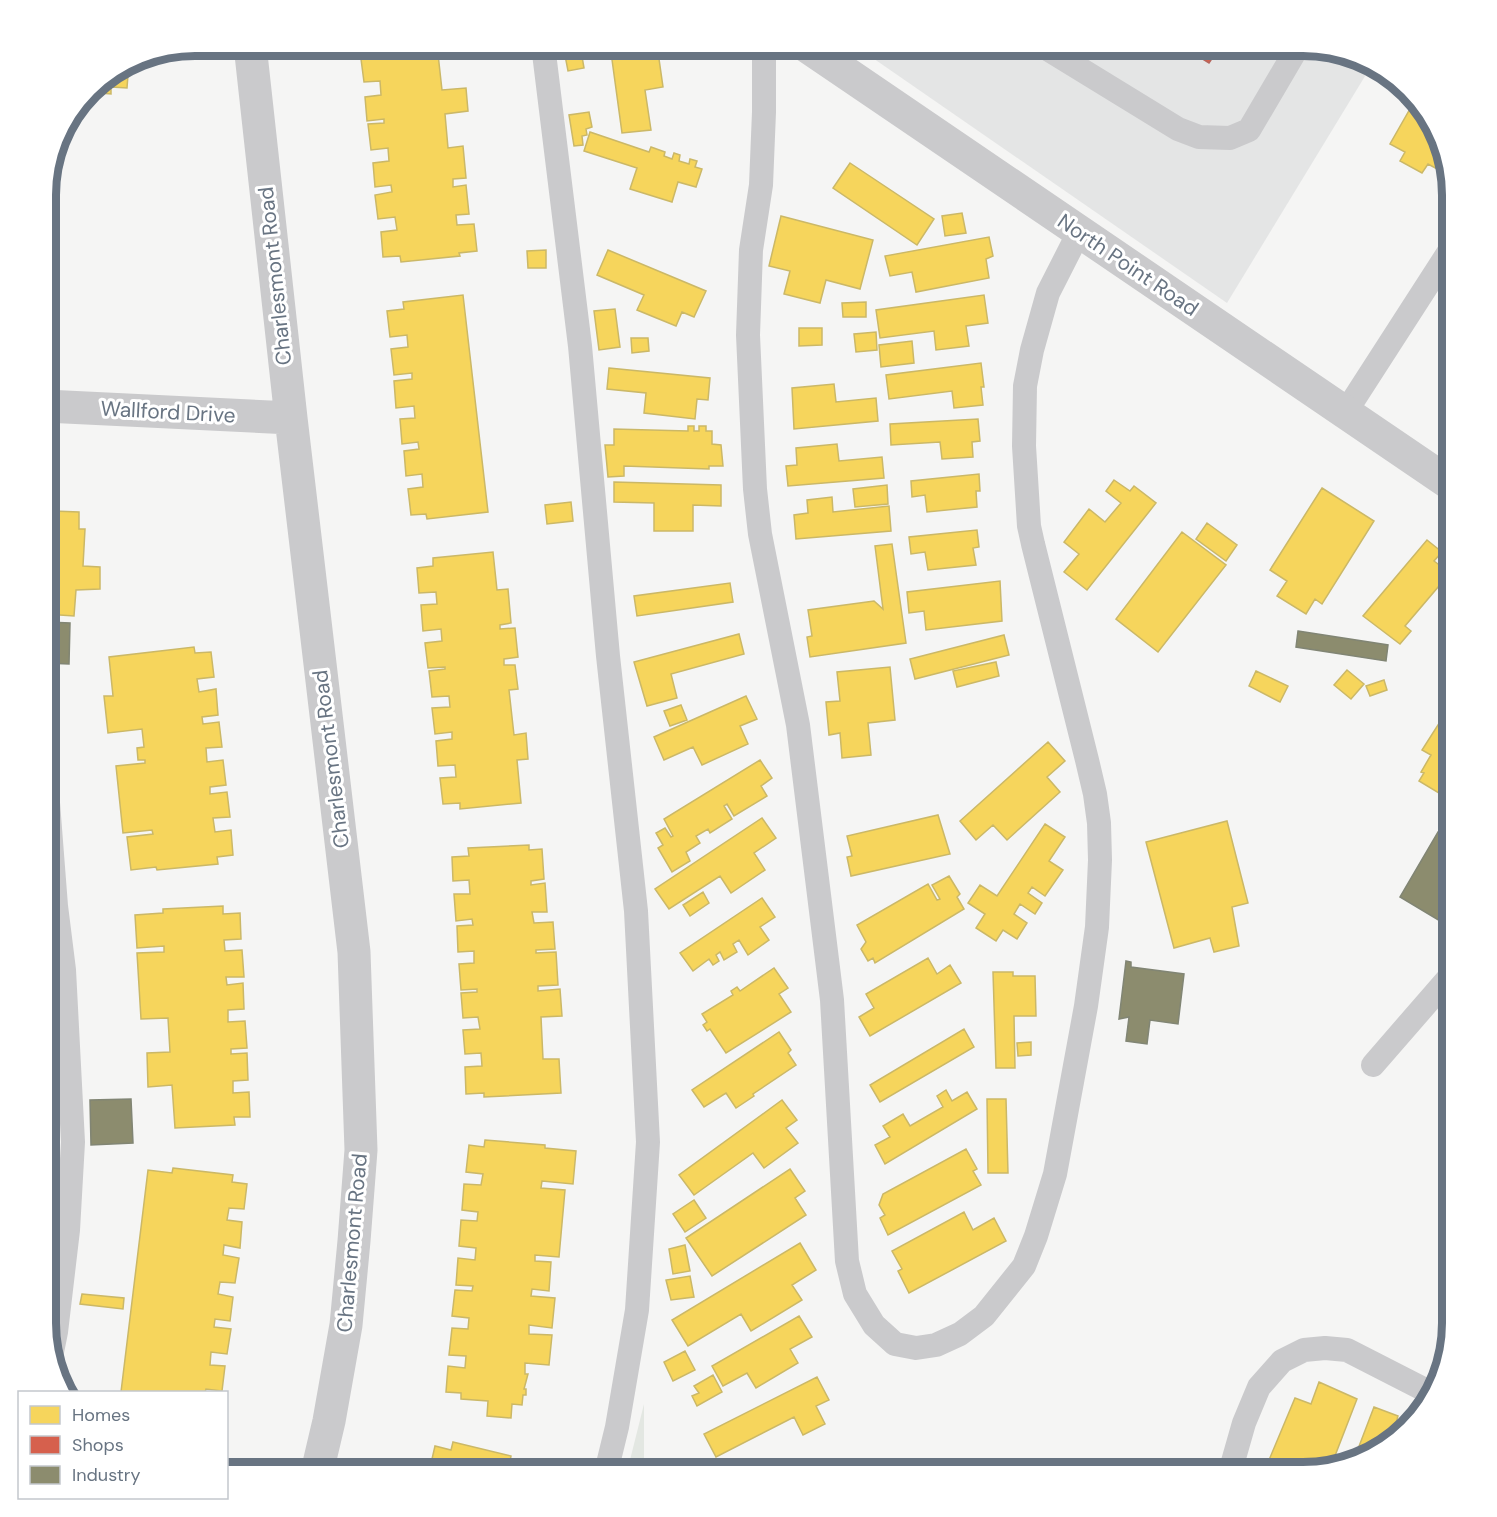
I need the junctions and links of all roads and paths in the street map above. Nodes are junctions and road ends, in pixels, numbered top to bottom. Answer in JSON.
{"nodes":[{"id":1,"x":251,"y":56,"type":"edge"},
{"id":2,"x":544,"y":56,"type":"edge"},
{"id":3,"x":764,"y":56,"type":"edge"},
{"id":4,"x":821,"y":56,"type":"edge"},
{"id":5,"x":1059,"y":56,"type":"edge"},
{"id":6,"x":1293,"y":56,"type":"edge"},
{"id":7,"x":1079,"y":232,"type":"junction"},
{"id":8,"x":1442,"y":263,"type":"edge"},
{"id":9,"x":56,"y":407,"type":"edge"},
{"id":10,"x":1345,"y":413,"type":"junction"},
{"id":11,"x":291,"y":418,"type":"junction"},
{"id":12,"x":1442,"y":478,"type":"edge"},
{"id":13,"x":56,"y":906,"type":"edge"},
{"id":14,"x":1442,"y":986,"type":"edge"},
{"id":15,"x":1373,"y":1065,"type":"dead end"},
{"id":16,"x":56,"y":1329,"type":"edge"},
{"id":17,"x":1424,"y":1390,"type":"edge"},
{"id":18,"x":319,"y":1462,"type":"edge"},
{"id":19,"x":608,"y":1462,"type":"edge"},
{"id":20,"x":1233,"y":1462,"type":"edge"}],
"edges":[{"from":1,"to":11,"type":"street","name":"Charlesmont Road"},
{"from":2,"to":19,"type":"lane"},
{"from":3,"to":7,"type":"lane"},
{"from":4,"to":7,"type":"street","name":"North Point Road"},
{"from":5,"to":6,"type":"lane"},
{"from":7,"to":10,"type":"street","name":"North Point Road"},
{"from":8,"to":10,"type":"lane"},
{"from":9,"to":11,"type":"street","name":"Wallford Drive"},
{"from":10,"to":12,"type":"street","name":"North Point Road"},
{"from":11,"to":18,"type":"street","name":"Charlesmont Road"},
{"from":13,"to":16,"type":"lane"},
{"from":14,"to":15,"type":"lane"},
{"from":17,"to":20,"type":"lane"}]}
